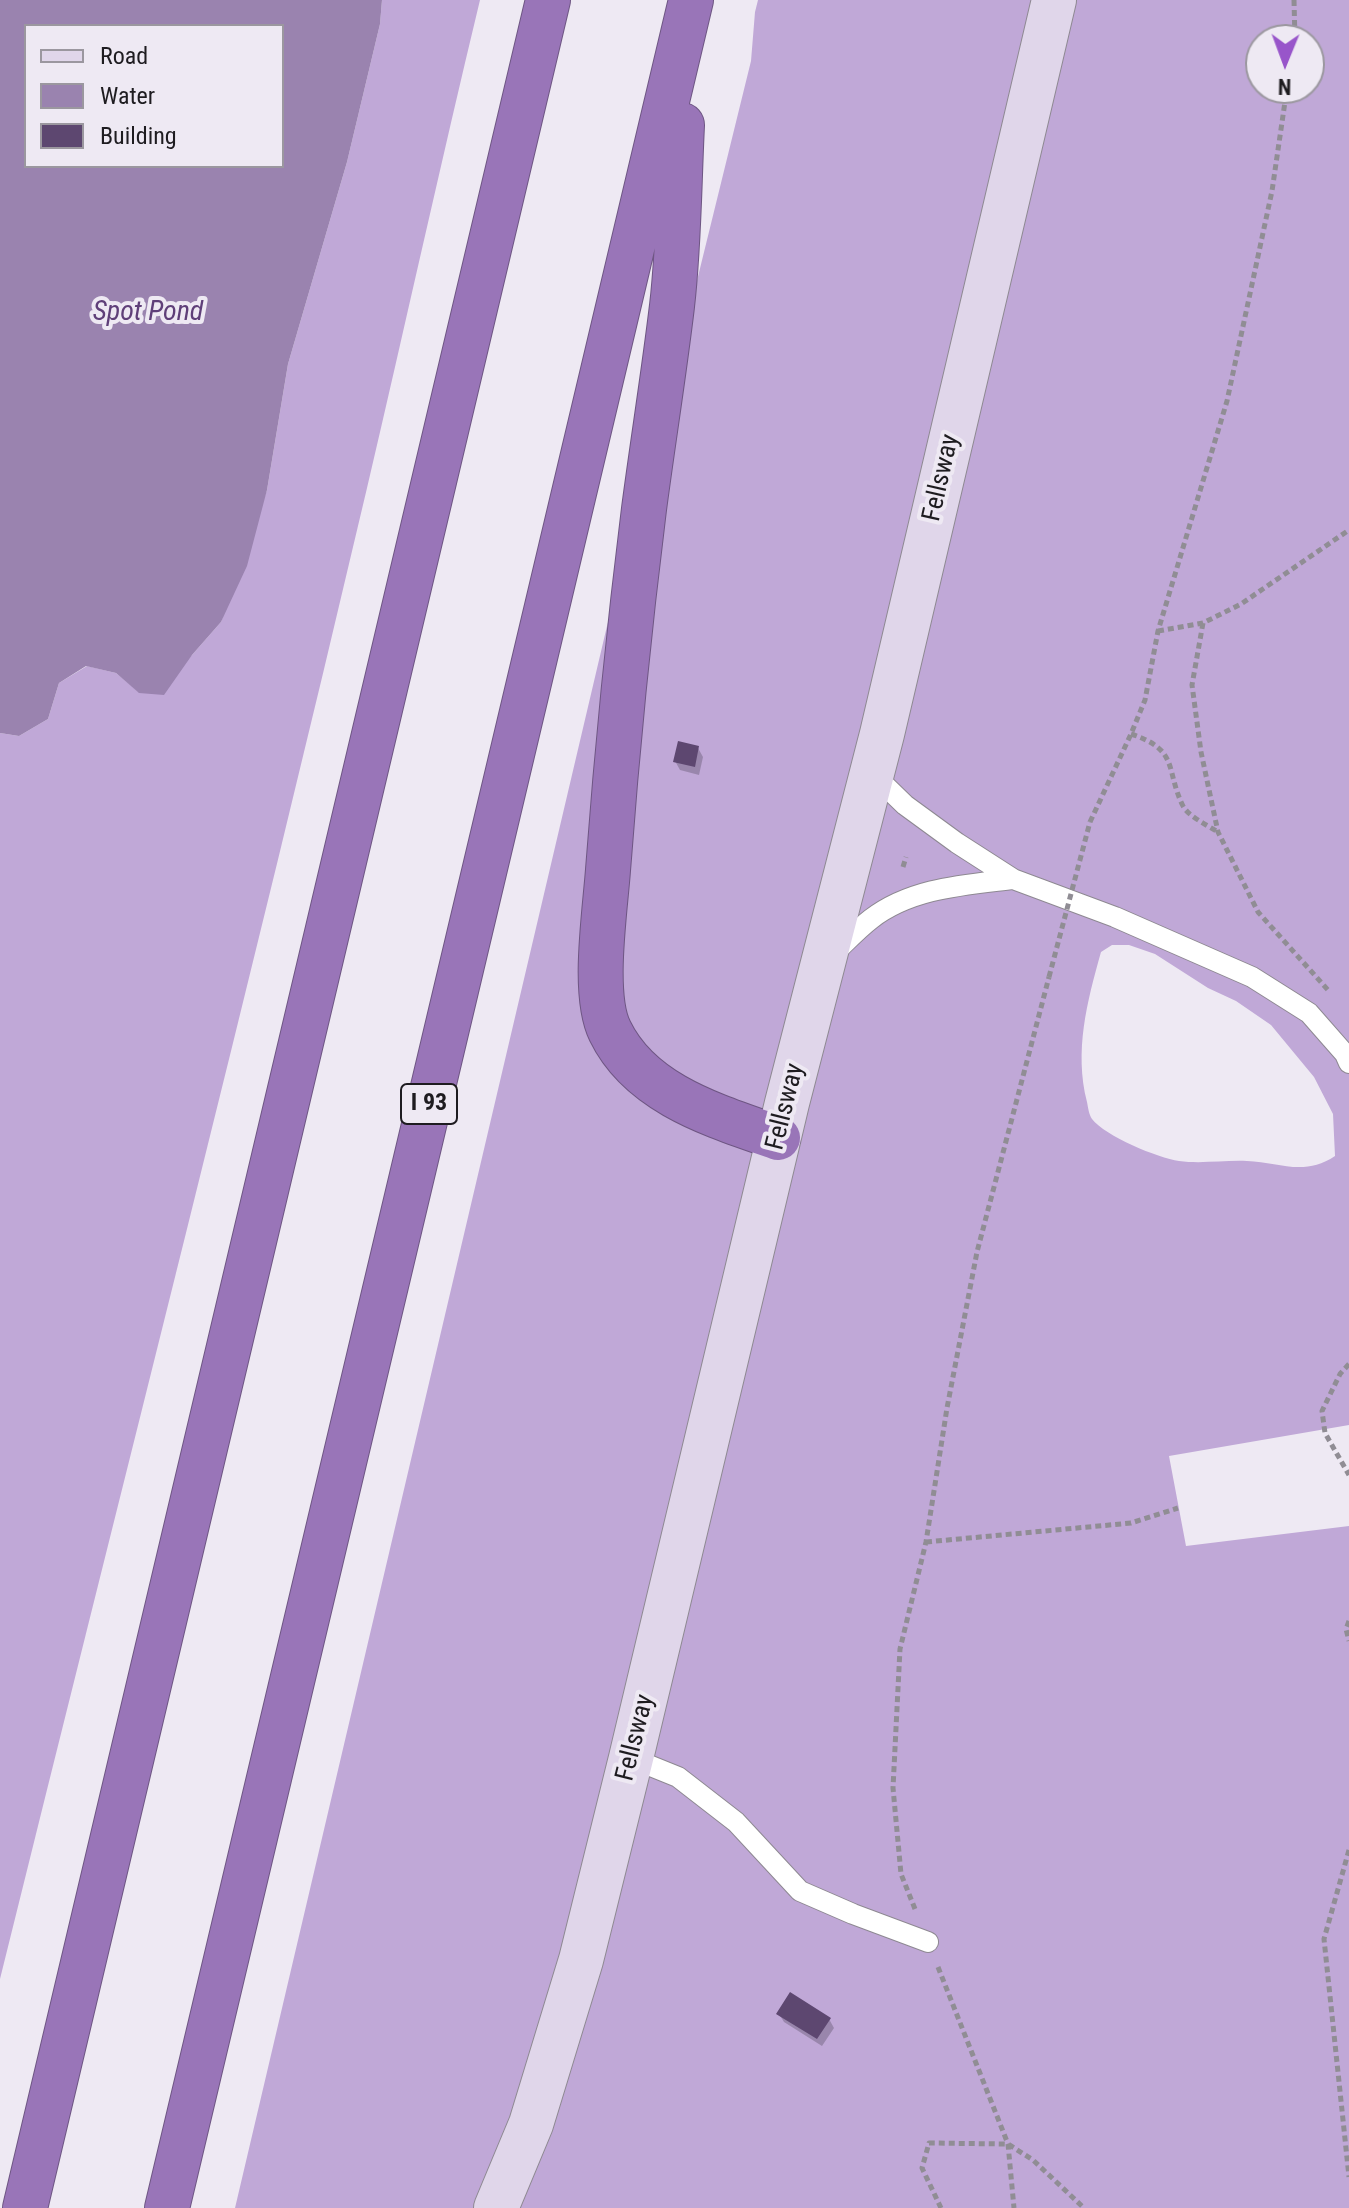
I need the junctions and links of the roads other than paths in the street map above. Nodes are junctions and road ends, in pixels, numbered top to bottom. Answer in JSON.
{"nodes":[{"id":1,"x":548,"y":0,"type":"edge"},
{"id":2,"x":1054,"y":0,"type":"edge"},
{"id":3,"x":690,"y":5,"type":"edge"},
{"id":4,"x":872,"y":773,"type":"junction"},
{"id":5,"x":1013,"y":879,"type":"junction"},
{"id":6,"x":822,"y":964,"type":"junction"},
{"id":7,"x":1349,"y":1063,"type":"edge"},
{"id":8,"x":778,"y":1138,"type":"junction"},
{"id":9,"x":631,"y":1758,"type":"junction"},
{"id":10,"x":928,"y":1942,"type":"road end"},
{"id":11,"x":25,"y":2208,"type":"edge"},
{"id":12,"x":167,"y":2208,"type":"edge"},
{"id":13,"x":496,"y":2208,"type":"edge"}],
"edges":[{"from":1,"to":11,"type":"highway"},
{"from":2,"to":4,"type":"main road","name":"Fellsway"},
{"from":3,"to":8,"type":"highway"},
{"from":3,"to":12,"type":"highway","number":"I 93"},
{"from":4,"to":5,"type":"lane"},
{"from":4,"to":6,"type":"main road","name":"Fellsway"},
{"from":5,"to":6,"type":"lane"},
{"from":5,"to":7,"type":"lane"},
{"from":6,"to":8,"type":"main road","name":"Fellsway"},
{"from":8,"to":9,"type":"main road","name":"Fellsway"},
{"from":9,"to":10,"type":"lane"},
{"from":9,"to":13,"type":"main road","name":"Fellsway"}]}
